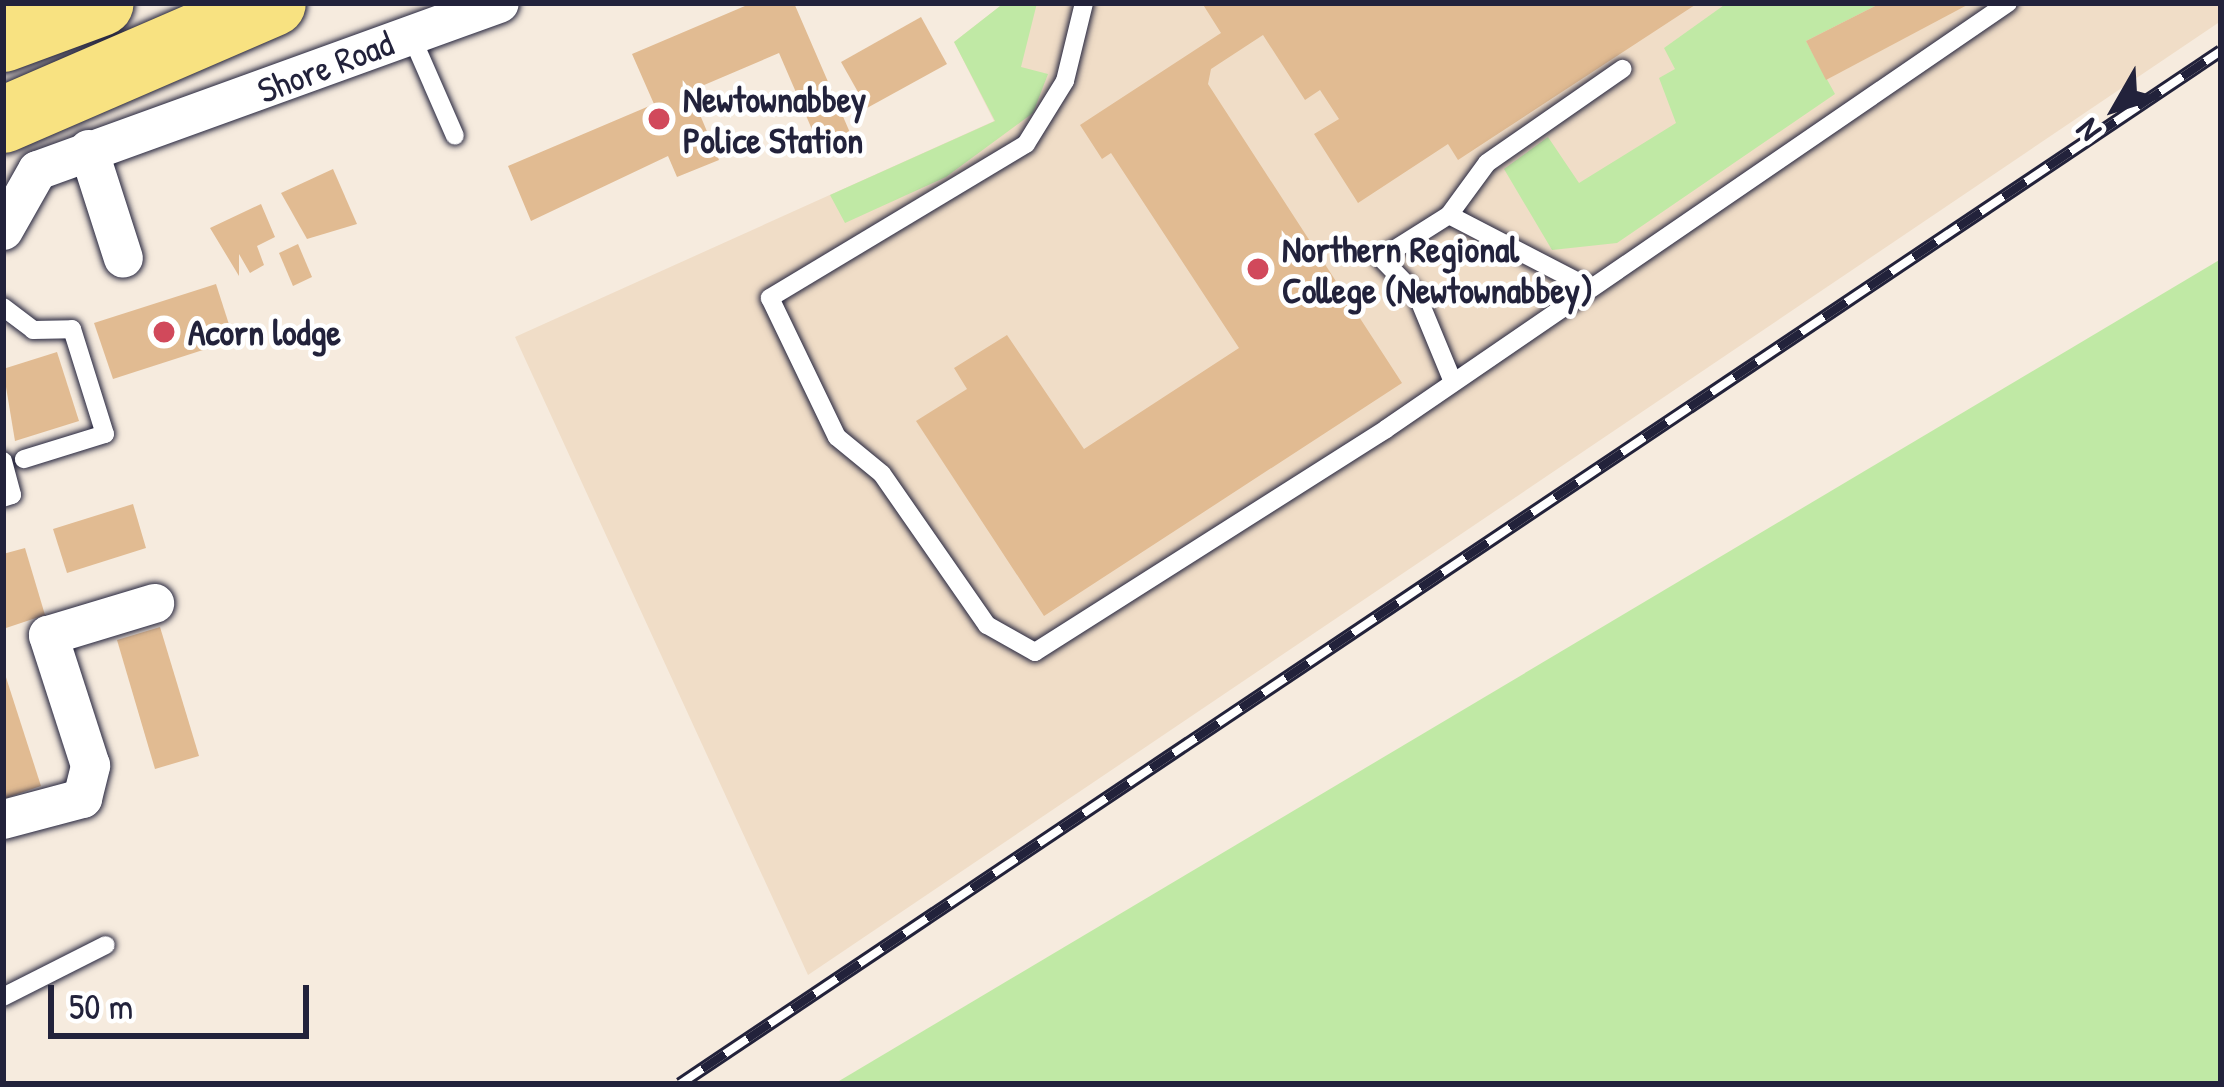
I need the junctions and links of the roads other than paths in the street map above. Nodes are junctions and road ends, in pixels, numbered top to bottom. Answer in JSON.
{"nodes":[{"id":1,"x":101,"y":3,"type":"edge"},
{"id":2,"x":273,"y":3,"type":"edge"},
{"id":3,"x":499,"y":3,"type":"edge"},
{"id":4,"x":1084,"y":3,"type":"edge"},
{"id":5,"x":2008,"y":3,"type":"edge"},
{"id":6,"x":458,"y":10,"type":"edge"},
{"id":7,"x":410,"y":33,"type":"junction"},
{"id":8,"x":3,"y":39,"type":"edge"},
{"id":9,"x":1622,"y":68,"type":"dead end"},
{"id":10,"x":3,"y":120,"type":"edge"},
{"id":11,"x":455,"y":136,"type":"dead end"},
{"id":12,"x":88,"y":149,"type":"junction"},
{"id":13,"x":1449,"y":215,"type":"junction"},
{"id":14,"x":3,"y":230,"type":"edge"},
{"id":15,"x":123,"y":258,"type":"dead end"},
{"id":16,"x":1588,"y":287,"type":"junction"},
{"id":17,"x":3,"y":307,"type":"edge"},
{"id":18,"x":1453,"y":382,"type":"junction"},
{"id":19,"x":24,"y":459,"type":"dead end"},
{"id":20,"x":3,"y":461,"type":"edge"},
{"id":21,"x":3,"y":498,"type":"edge"},
{"id":22,"x":154,"y":603,"type":"dead end"},
{"id":23,"x":3,"y":819,"type":"edge"},
{"id":24,"x":106,"y":945,"type":"dead end"},
{"id":25,"x":3,"y":997,"type":"edge"}],
"edges":[{"from":1,"to":8,"type":"highway"},
{"from":2,"to":10,"type":"highway"},
{"from":3,"to":6,"type":"street","name":"Shore Road"},
{"from":4,"to":18,"type":"lane"},
{"from":5,"to":16,"type":"lane"},
{"from":6,"to":7,"type":"street","name":"Shore Road"},
{"from":7,"to":11,"type":"lane"},
{"from":7,"to":12,"type":"street","name":"Shore Road"},
{"from":9,"to":13,"type":"lane"},
{"from":12,"to":14,"type":"street","name":"Shore Road"},
{"from":12,"to":15,"type":"street"},
{"from":13,"to":16,"type":"lane"},
{"from":13,"to":18,"type":"lane"},
{"from":16,"to":18,"type":"lane"},
{"from":17,"to":19,"type":"lane"},
{"from":20,"to":21,"type":"lane"},
{"from":22,"to":23,"type":"street"},
{"from":24,"to":25,"type":"lane"}]}
